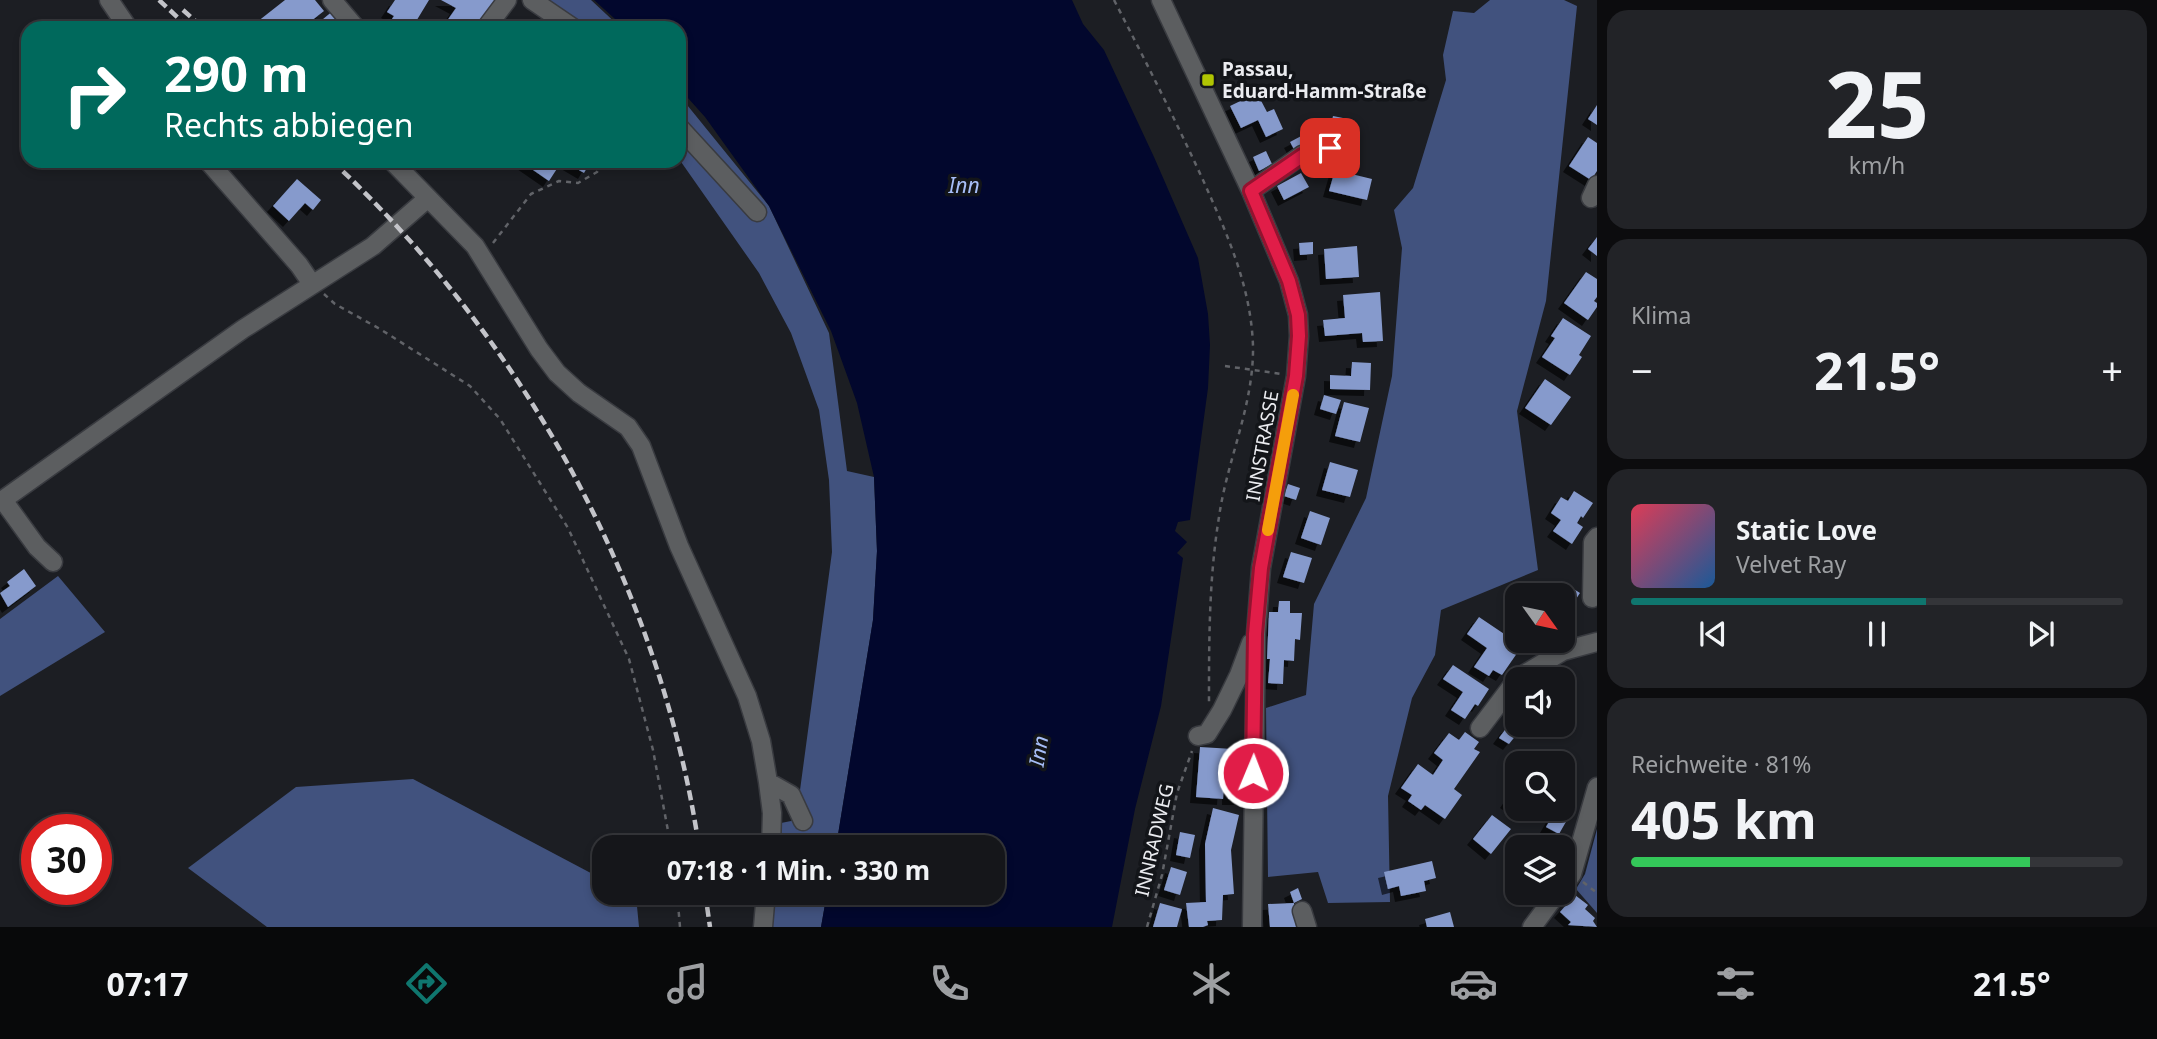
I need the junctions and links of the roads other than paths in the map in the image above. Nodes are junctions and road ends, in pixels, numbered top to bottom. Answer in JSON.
{"nodes":[{"id":1,"x":110,"y":0,"type":"edge"},
{"id":2,"x":332,"y":0,"type":"edge"},
{"id":3,"x":507,"y":0,"type":"edge"},
{"id":4,"x":532,"y":0,"type":"edge"},
{"id":5,"x":1161,"y":0,"type":"edge"},
{"id":6,"x":124,"y":21,"type":"edge"},
{"id":7,"x":350,"y":21,"type":"edge"},
{"id":8,"x":491,"y":21,"type":"edge"},
{"id":9,"x":563,"y":21,"type":"edge"},
{"id":10,"x":686,"y":135,"type":"edge"},
{"id":11,"x":1330,"y":148,"type":"dead end"},
{"id":12,"x":214,"y":168,"type":"edge"},
{"id":13,"x":399,"y":168,"type":"edge"},
{"id":14,"x":1251,"y":191,"type":"junction"},
{"id":15,"x":428,"y":198,"type":"junction"},
{"id":16,"x":757,"y":212,"type":"dead end"},
{"id":17,"x":313,"y":284,"type":"junction"},
{"id":18,"x":1,"y":501,"type":"edge"},
{"id":19,"x":1597,"y":537,"type":"edge"},
{"id":20,"x":53,"y":562,"type":"dead end"},
{"id":21,"x":1592,"y":598,"type":"dead end"},
{"id":22,"x":1255,"y":634,"type":"junction"},
{"id":23,"x":1597,"y":642,"type":"edge"},
{"id":24,"x":1480,"y":728,"type":"dead end"},
{"id":25,"x":1198,"y":736,"type":"road end"},
{"id":26,"x":768,"y":782,"type":"junction"},
{"id":27,"x":1597,"y":787,"type":"edge"},
{"id":28,"x":803,"y":821,"type":"dead end"},
{"id":29,"x":771,"y":835,"type":"edge"},
{"id":30,"x":1575,"y":864,"type":"edge"},
{"id":31,"x":765,"y":905,"type":"edge"},
{"id":32,"x":1548,"y":905,"type":"edge"},
{"id":33,"x":1248,"y":926,"type":"edge"},
{"id":34,"x":763,"y":927,"type":"edge"},
{"id":35,"x":1532,"y":927,"type":"edge"}],
"edges":[{"from":1,"to":6,"type":"street"},
{"from":2,"to":7,"type":"street"},
{"from":3,"to":8,"type":"street"},
{"from":4,"to":9,"type":"street"},
{"from":5,"to":14,"type":"street","name":"INNSTRASSE"},
{"from":10,"to":16,"type":"street"},
{"from":11,"to":14,"type":"street"},
{"from":12,"to":17,"type":"street"},
{"from":13,"to":15,"type":"street"},
{"from":14,"to":22,"type":"street","name":"INNSTRASSE"},
{"from":15,"to":17,"type":"street"},
{"from":15,"to":26,"type":"street"},
{"from":17,"to":18,"type":"street"},
{"from":18,"to":20,"type":"street"},
{"from":19,"to":21,"type":"street"},
{"from":22,"to":25,"type":"street"},
{"from":22,"to":33,"type":"street","name":"INNSTRASSE"},
{"from":23,"to":24,"type":"street"},
{"from":26,"to":28,"type":"street"},
{"from":26,"to":29,"type":"street"},
{"from":27,"to":30,"type":"street"},
{"from":31,"to":34,"type":"street"},
{"from":32,"to":35,"type":"street"}]}
